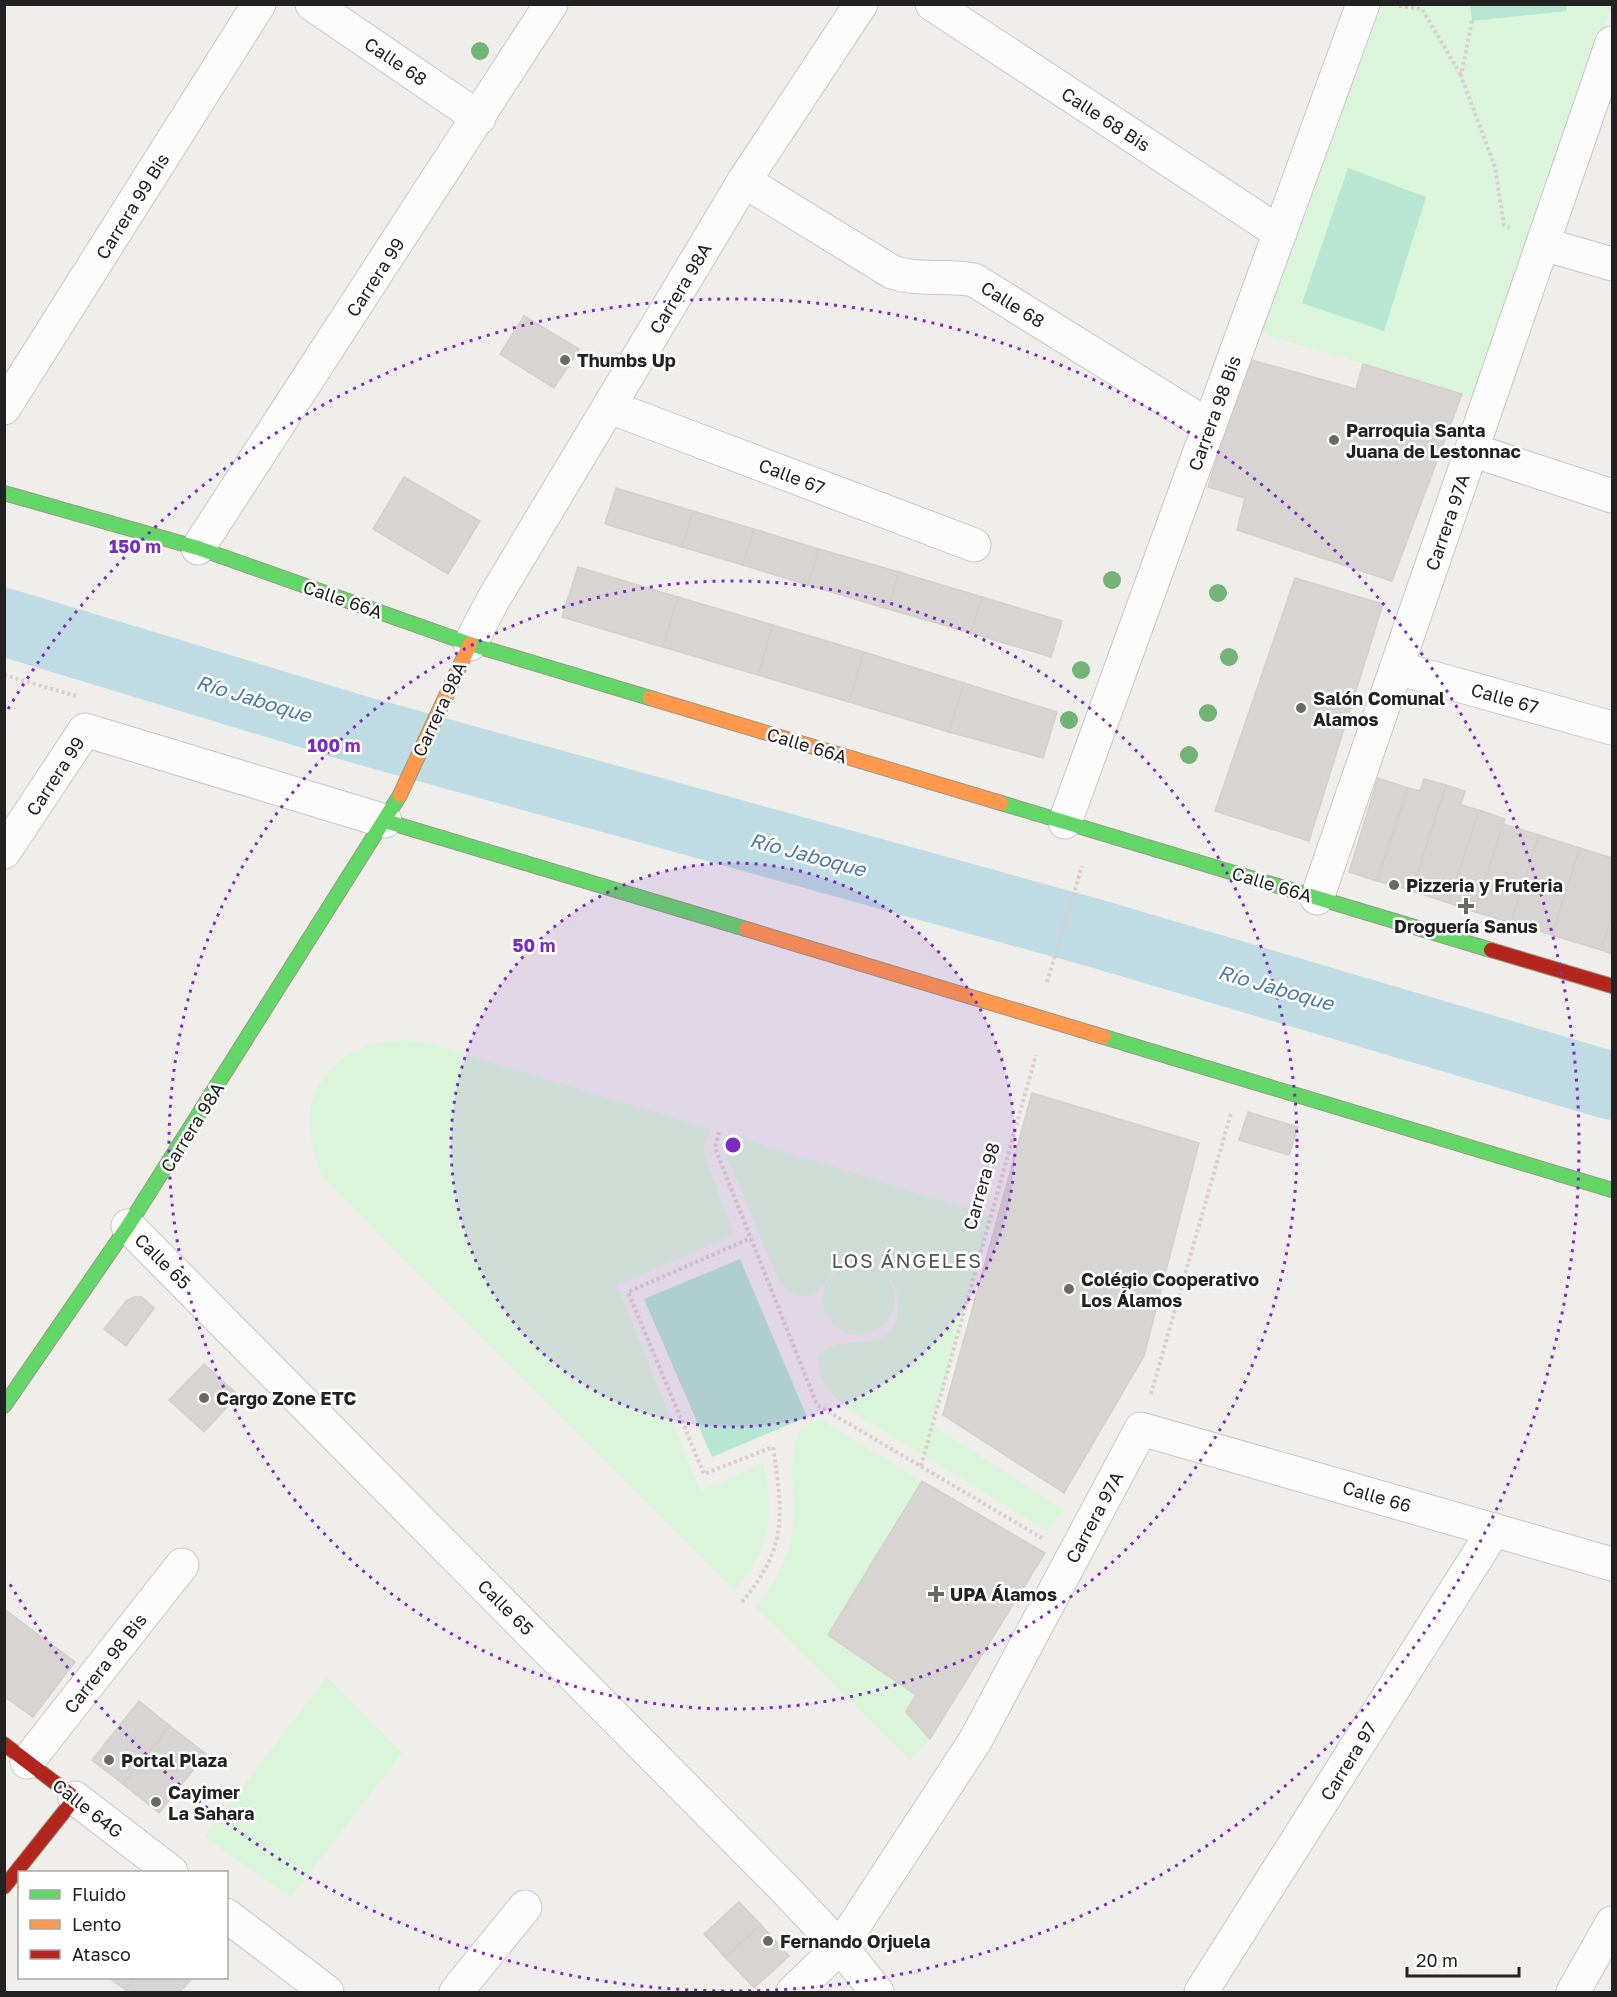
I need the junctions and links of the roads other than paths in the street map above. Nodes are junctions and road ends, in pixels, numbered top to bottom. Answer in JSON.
{"nodes":[{"id":1,"x":259,"y":4,"type":"edge"},
{"id":2,"x":312,"y":4,"type":"edge"},
{"id":3,"x":551,"y":4,"type":"edge"},
{"id":4,"x":861,"y":4,"type":"edge"},
{"id":5,"x":933,"y":4,"type":"edge"},
{"id":6,"x":1379,"y":5,"type":"edge"},
{"id":7,"x":1612,"y":43,"type":"edge"},
{"id":8,"x":479,"y":118,"type":"junction"},
{"id":9,"x":744,"y":181,"type":"junction"},
{"id":10,"x":1280,"y":233,"type":"junction"},
{"id":11,"x":1543,"y":244,"type":"junction"},
{"id":12,"x":1612,"y":264,"type":"edge"},
{"id":13,"x":610,"y":407,"type":"junction"},
{"id":14,"x":4,"y":408,"type":"edge"},
{"id":15,"x":1209,"y":426,"type":"junction"},
{"id":16,"x":1472,"y":450,"type":"junction"},
{"id":17,"x":4,"y":493,"type":"edge"},
{"id":18,"x":1612,"y":496,"type":"edge"},
{"id":19,"x":974,"y":545,"type":"dead end"},
{"id":20,"x":198,"y":548,"type":"junction"},
{"id":21,"x":465,"y":655,"type":"junction"},
{"id":22,"x":1396,"y":668,"type":"junction"},
{"id":23,"x":1612,"y":728,"type":"edge"},
{"id":24,"x":385,"y":821,"type":"junction"},
{"id":25,"x":1065,"y":822,"type":"junction"},
{"id":26,"x":4,"y":852,"type":"edge"},
{"id":27,"x":1317,"y":898,"type":"junction"},
{"id":28,"x":1612,"y":986,"type":"edge"},
{"id":29,"x":1612,"y":1190,"type":"edge"},
{"id":30,"x":128,"y":1226,"type":"junction"},
{"id":31,"x":4,"y":1406,"type":"edge"},
{"id":32,"x":1141,"y":1430,"type":"joint"},
{"id":33,"x":1494,"y":1530,"type":"junction"},
{"id":34,"x":1612,"y":1564,"type":"edge"},
{"id":35,"x":182,"y":1565,"type":"dead end"},
{"id":36,"x":16,"y":1753,"type":"edge"},
{"id":37,"x":75,"y":1798,"type":"junction"},
{"id":38,"x":170,"y":1871,"type":"edge"},
{"id":39,"x":4,"y":1887,"type":"edge"},
{"id":40,"x":525,"y":1907,"type":"dead end"},
{"id":41,"x":228,"y":1917,"type":"edge"},
{"id":42,"x":1612,"y":1923,"type":"edge"},
{"id":43,"x":840,"y":1947,"type":"junction"},
{"id":44,"x":327,"y":1992,"type":"edge"},
{"id":45,"x":456,"y":1992,"type":"edge"},
{"id":46,"x":793,"y":1992,"type":"edge"},
{"id":47,"x":877,"y":1992,"type":"edge"},
{"id":48,"x":1201,"y":1992,"type":"edge"},
{"id":49,"x":1573,"y":1992,"type":"edge"}],
"edges":[{"from":1,"to":14,"type":"street","name":"Carrera 99 Bis"},
{"from":2,"to":8,"type":"street","name":"Calle 68"},
{"from":3,"to":8,"type":"street","name":"Carrera 99"},
{"from":4,"to":9,"type":"street","name":"Carrera 98A"},
{"from":5,"to":10,"type":"street","name":"Calle 68 Bis"},
{"from":6,"to":10,"type":"street","name":"Carrera 98 Bis"},
{"from":7,"to":11,"type":"street","name":"Carrera 97A"},
{"from":8,"to":20,"type":"street","name":"Carrera 99"},
{"from":9,"to":13,"type":"street","name":"Carrera 98A"},
{"from":9,"to":15,"type":"street","name":"Calle 68"},
{"from":10,"to":15,"type":"street","name":"Carrera 98 Bis"},
{"from":11,"to":12,"type":"street"},
{"from":11,"to":16,"type":"street","name":"Carrera 97A"},
{"from":13,"to":19,"type":"street","name":"Calle 67"},
{"from":13,"to":21,"type":"street","name":"Carrera 98A"},
{"from":15,"to":25,"type":"street","name":"Carrera 98 Bis"},
{"from":16,"to":18,"type":"street"},
{"from":16,"to":22,"type":"street","name":"Carrera 97A"},
{"from":17,"to":20,"type":"street","name":"Calle 66A"},
{"from":20,"to":21,"type":"street","name":"Calle 66A"},
{"from":21,"to":24,"type":"street","name":"Carrera 98A"},
{"from":21,"to":25,"type":"street","name":"Calle 66A"},
{"from":22,"to":23,"type":"street","name":"Calle 67"},
{"from":22,"to":27,"type":"street","name":"Carrera 97A"},
{"from":24,"to":26,"type":"street","name":"Carrera 99"},
{"from":24,"to":29,"type":"street"},
{"from":24,"to":30,"type":"street","name":"Carrera 98A"},
{"from":25,"to":27,"type":"street","name":"Calle 66A"},
{"from":27,"to":28,"type":"street","name":"Calle 66A"},
{"from":30,"to":31,"type":"street","name":"Carrera 98A"},
{"from":30,"to":43,"type":"street","name":"Calle 65"},
{"from":32,"to":33,"type":"street","name":"Calle 66"},
{"from":32,"to":43,"type":"street","name":"Carrera 97A"},
{"from":33,"to":34,"type":"street","name":"Calle 66"},
{"from":33,"to":48,"type":"street","name":"Carrera 97"},
{"from":35,"to":36,"type":"street","name":"Carrera 98 Bis"},
{"from":36,"to":37,"type":"street","name":"Calle 64G"},
{"from":37,"to":38,"type":"street","name":"Calle 64G"},
{"from":37,"to":39,"type":"street"},
{"from":40,"to":45,"type":"street"},
{"from":41,"to":44,"type":"street"},
{"from":42,"to":49,"type":"street"},
{"from":43,"to":46,"type":"street","name":"Carrera 97A"},
{"from":43,"to":47,"type":"street","name":"Calle 65"}]}
